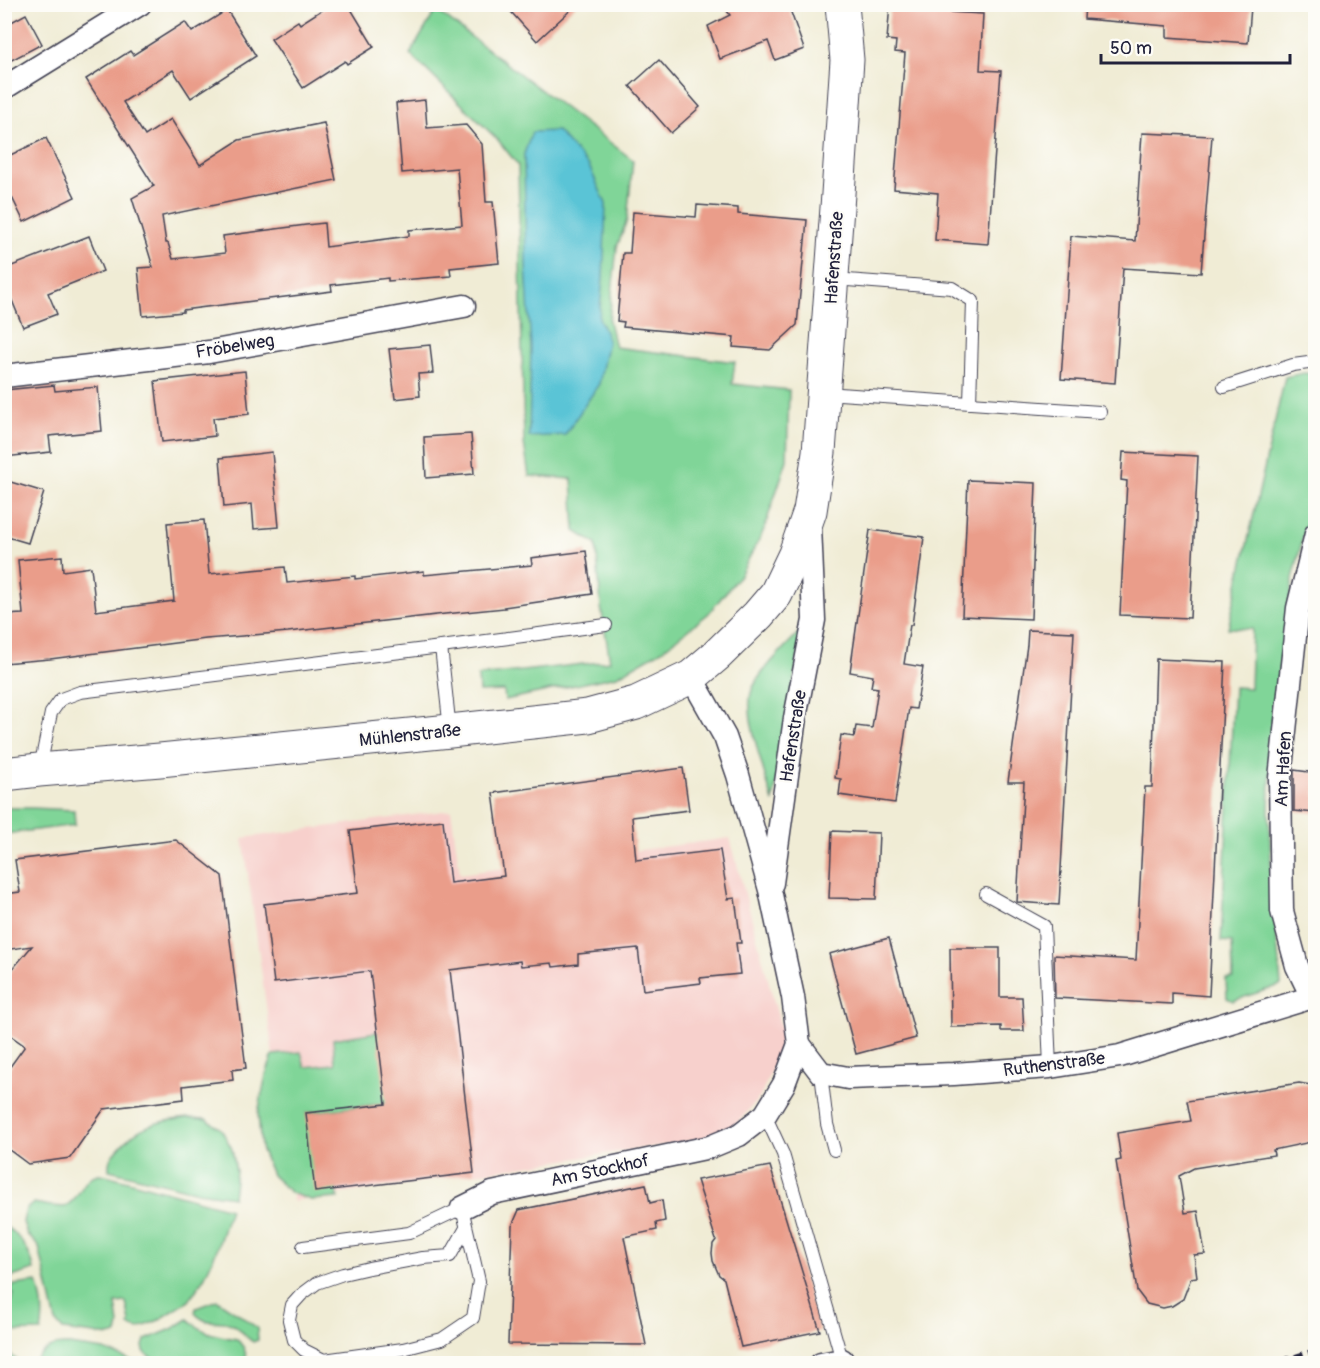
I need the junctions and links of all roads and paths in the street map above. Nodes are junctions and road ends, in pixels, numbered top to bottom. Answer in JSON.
{"nodes":[{"id":1,"x":140,"y":4,"type":"edge"},
{"id":2,"x":842,"y":4,"type":"edge"},
{"id":3,"x":859,"y":4,"type":"edge"},
{"id":4,"x":847,"y":60,"type":"junction"},
{"id":5,"x":4,"y":88,"type":"edge"},
{"id":6,"x":833,"y":279,"type":"junction"},
{"id":7,"x":464,"y":306,"type":"dead end"},
{"id":8,"x":1316,"y":362,"type":"edge"},
{"id":9,"x":4,"y":376,"type":"edge"},
{"id":10,"x":1224,"y":387,"type":"dead end"},
{"id":11,"x":824,"y":393,"type":"junction"},
{"id":12,"x":970,"y":403,"type":"junction"},
{"id":13,"x":1100,"y":411,"type":"dead end"},
{"id":14,"x":810,"y":511,"type":"junction"},
{"id":15,"x":1316,"y":534,"type":"edge"},
{"id":16,"x":776,"y":594,"type":"joint"},
{"id":17,"x":606,"y":625,"type":"dead end"},
{"id":18,"x":441,"y":647,"type":"junction"},
{"id":19,"x":691,"y":677,"type":"junction"},
{"id":20,"x":450,"y":731,"type":"junction"},
{"id":21,"x":4,"y":761,"type":"edge"},
{"id":22,"x":39,"y":770,"type":"junction"},
{"id":23,"x":4,"y":774,"type":"edge"},
{"id":24,"x":770,"y":890,"type":"junction"},
{"id":25,"x":986,"y":894,"type":"dead end"},
{"id":26,"x":1314,"y":998,"type":"edge"},
{"id":27,"x":799,"y":1044,"type":"junction"},
{"id":28,"x":1050,"y":1067,"type":"junction"},
{"id":29,"x":821,"y":1074,"type":"junction"},
{"id":30,"x":765,"y":1115,"type":"junction"},
{"id":31,"x":834,"y":1150,"type":"dead end"},
{"id":32,"x":464,"y":1218,"type":"junction"},
{"id":33,"x":303,"y":1247,"type":"dead end"},
{"id":34,"x":831,"y":1362,"type":"edge"}],
"edges":[{"from":1,"to":5,"type":"street"},
{"from":2,"to":4,"type":"main road","name":"Hafenstraße"},
{"from":3,"to":4,"type":"main road"},
{"from":4,"to":6,"type":"main road","name":"Hafenstraße"},
{"from":6,"to":11,"type":"main road","name":"Hafenstraße"},
{"from":6,"to":12,"type":"lane"},
{"from":7,"to":9,"type":"street","name":"Fröbelweg"},
{"from":8,"to":10,"type":"lane"},
{"from":11,"to":12,"type":"lane"},
{"from":11,"to":14,"type":"main road","name":"Hafenstraße"},
{"from":12,"to":13,"type":"lane"},
{"from":14,"to":16,"type":"main road","name":"Hafenstraße"},
{"from":14,"to":24,"type":"street","name":"Hafenstraße"},
{"from":15,"to":26,"type":"street","name":"Am Hafen"},
{"from":16,"to":19,"type":"main road","name":"Mühlenstraße"},
{"from":17,"to":18,"type":"lane"},
{"from":18,"to":20,"type":"lane"},
{"from":18,"to":22,"type":"lane"},
{"from":19,"to":20,"type":"main road","name":"Mühlenstraße"},
{"from":19,"to":24,"type":"street","name":"Hafenstraße"},
{"from":20,"to":22,"type":"main road","name":"Mühlenstraße"},
{"from":21,"to":22,"type":"main road"},
{"from":22,"to":23,"type":"main road","name":"Mühlenstraße"},
{"from":24,"to":27,"type":"street","name":"Hafenstraße"},
{"from":25,"to":28,"type":"lane"},
{"from":26,"to":28,"type":"street","name":"Ruthenstraße"},
{"from":27,"to":29,"type":"street"},
{"from":27,"to":30,"type":"street","name":"Am Stockhof"},
{"from":28,"to":29,"type":"street","name":"Ruthenstraße"},
{"from":29,"to":31,"type":"lane"},
{"from":30,"to":32,"type":"street","name":"Am Stockhof"},
{"from":30,"to":34,"type":"lane"},
{"from":32,"to":32,"type":"lane"},
{"from":32,"to":33,"type":"lane"}]}
